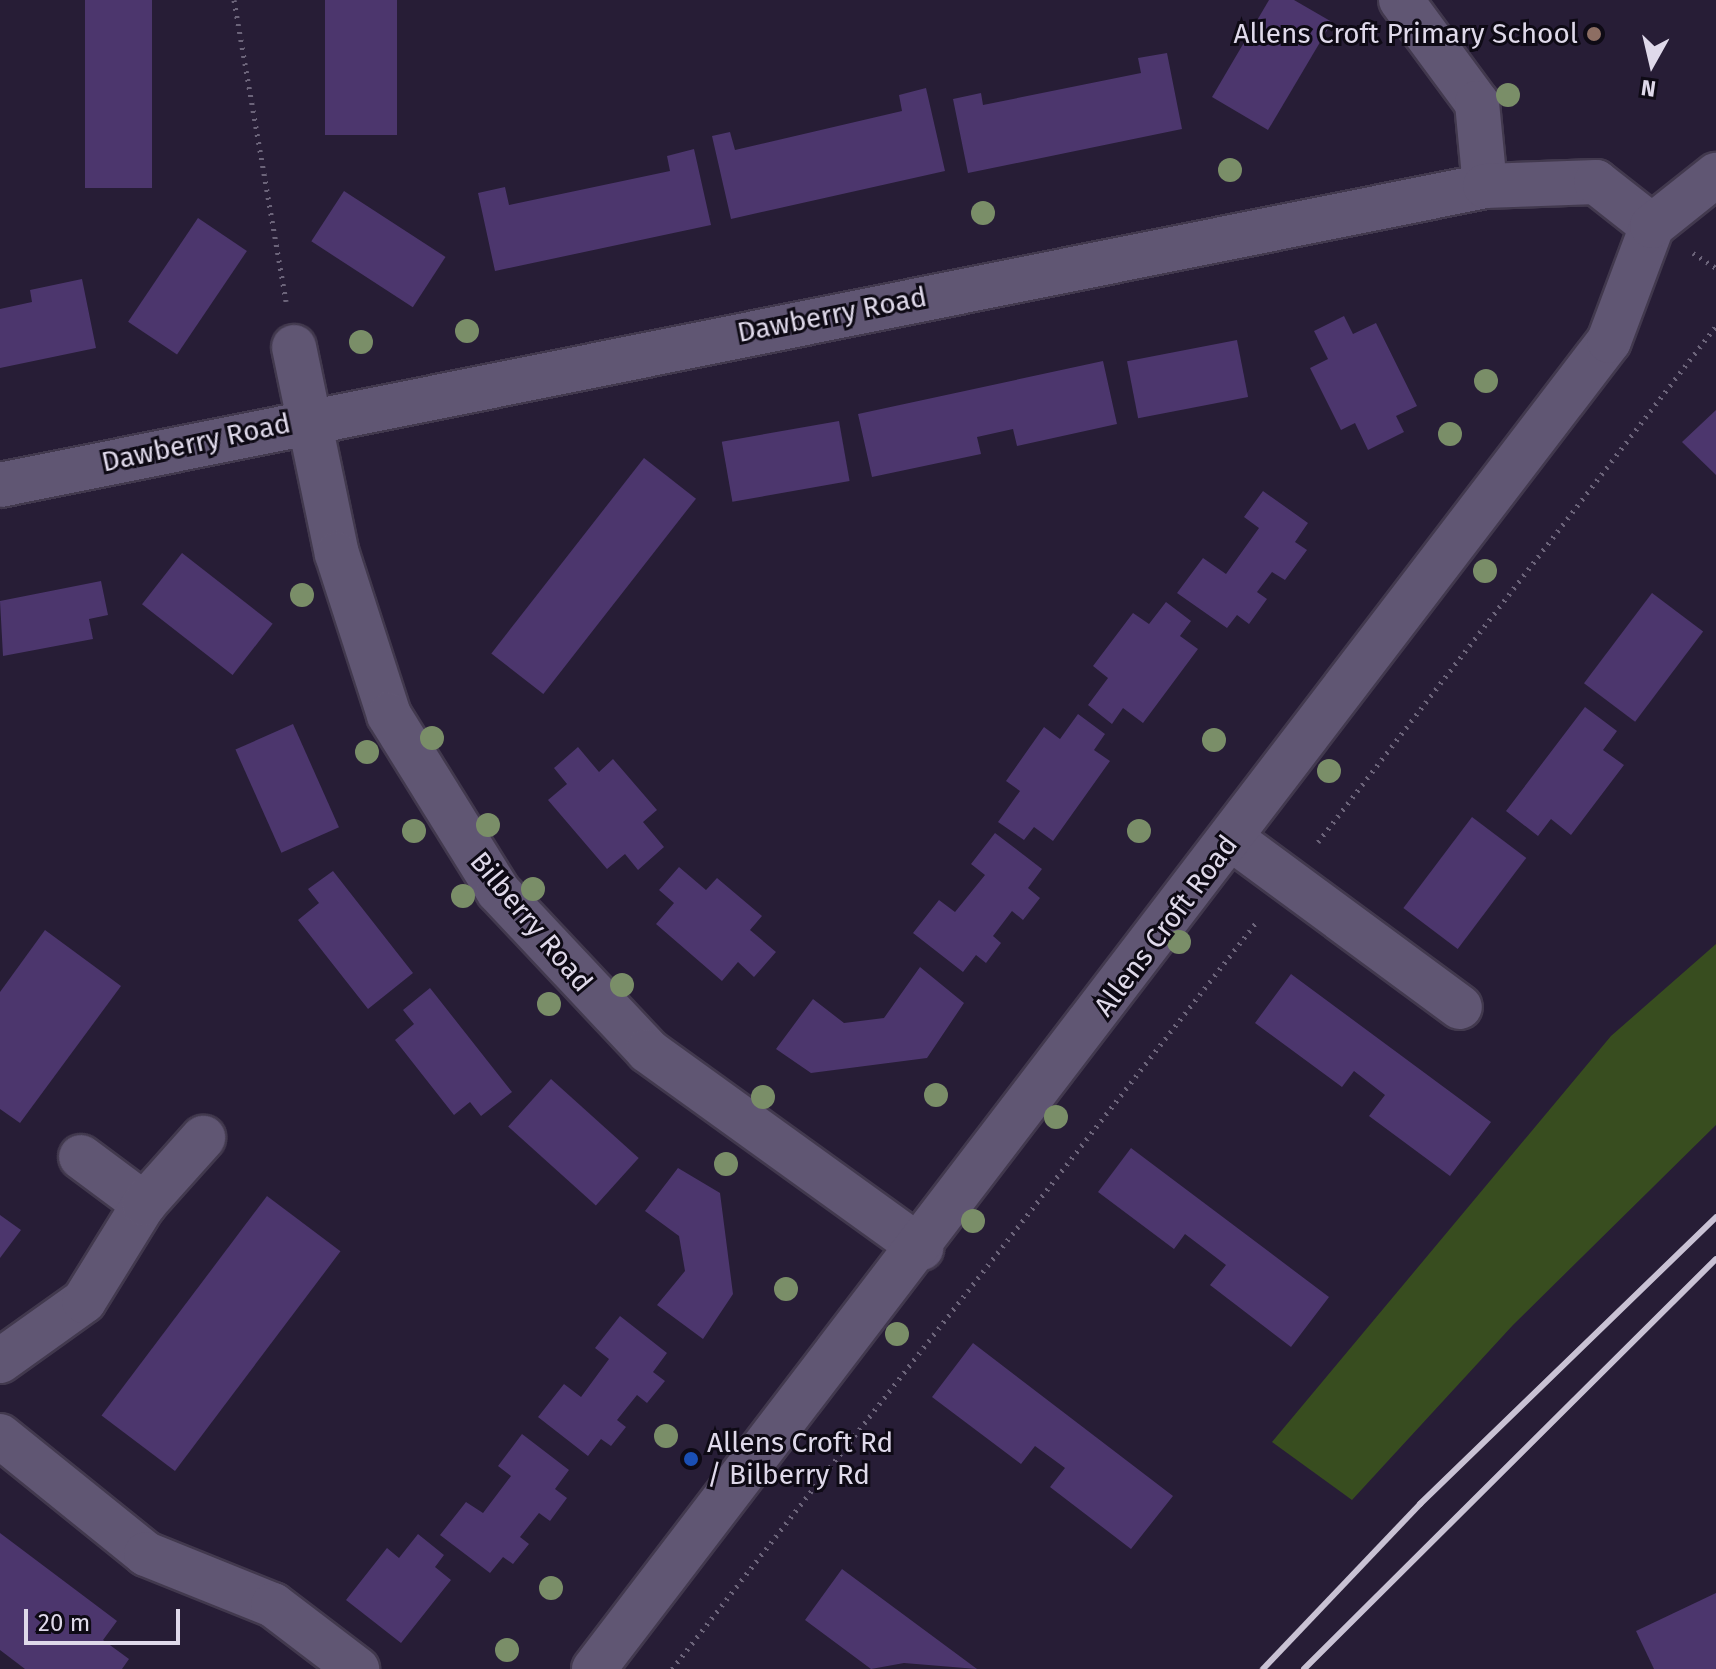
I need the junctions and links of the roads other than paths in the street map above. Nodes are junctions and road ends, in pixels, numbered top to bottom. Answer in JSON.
{"nodes":[{"id":1,"x":1401,"y":0,"type":"edge"},
{"id":2,"x":1716,"y":175,"type":"edge"},
{"id":3,"x":1485,"y":186,"type":"junction"},
{"id":4,"x":1652,"y":226,"type":"junction"},
{"id":5,"x":294,"y":347,"type":"road end"},
{"id":6,"x":310,"y":419,"type":"junction"},
{"id":7,"x":0,"y":485,"type":"edge"},
{"id":8,"x":1232,"y":839,"type":"junction"},
{"id":9,"x":1460,"y":1007,"type":"dead end"},
{"id":10,"x":203,"y":1138,"type":"dead end"},
{"id":11,"x":81,"y":1157,"type":"dead end"},
{"id":12,"x":144,"y":1204,"type":"junction"},
{"id":13,"x":921,"y":1248,"type":"junction"},
{"id":14,"x":0,"y":1361,"type":"edge"},
{"id":15,"x":0,"y":1436,"type":"edge"},
{"id":16,"x":357,"y":1669,"type":"edge"},
{"id":17,"x":594,"y":1669,"type":"edge"}],
"edges":[{"from":1,"to":3,"type":"street"},
{"from":2,"to":4,"type":"street"},
{"from":3,"to":4,"type":"street","name":"Dawberry Road"},
{"from":3,"to":6,"type":"street","name":"Dawberry Road"},
{"from":4,"to":8,"type":"street","name":"Allens Croft Road"},
{"from":5,"to":6,"type":"street","name":"Bilberry Road"},
{"from":6,"to":7,"type":"street","name":"Dawberry Road"},
{"from":6,"to":13,"type":"street","name":"Bilberry Road"},
{"from":8,"to":9,"type":"street"},
{"from":8,"to":13,"type":"street","name":"Allens Croft Road"},
{"from":10,"to":12,"type":"street"},
{"from":11,"to":12,"type":"street"},
{"from":12,"to":14,"type":"street"},
{"from":13,"to":17,"type":"street","name":"Allens Croft Road"},
{"from":15,"to":16,"type":"street"}]}
